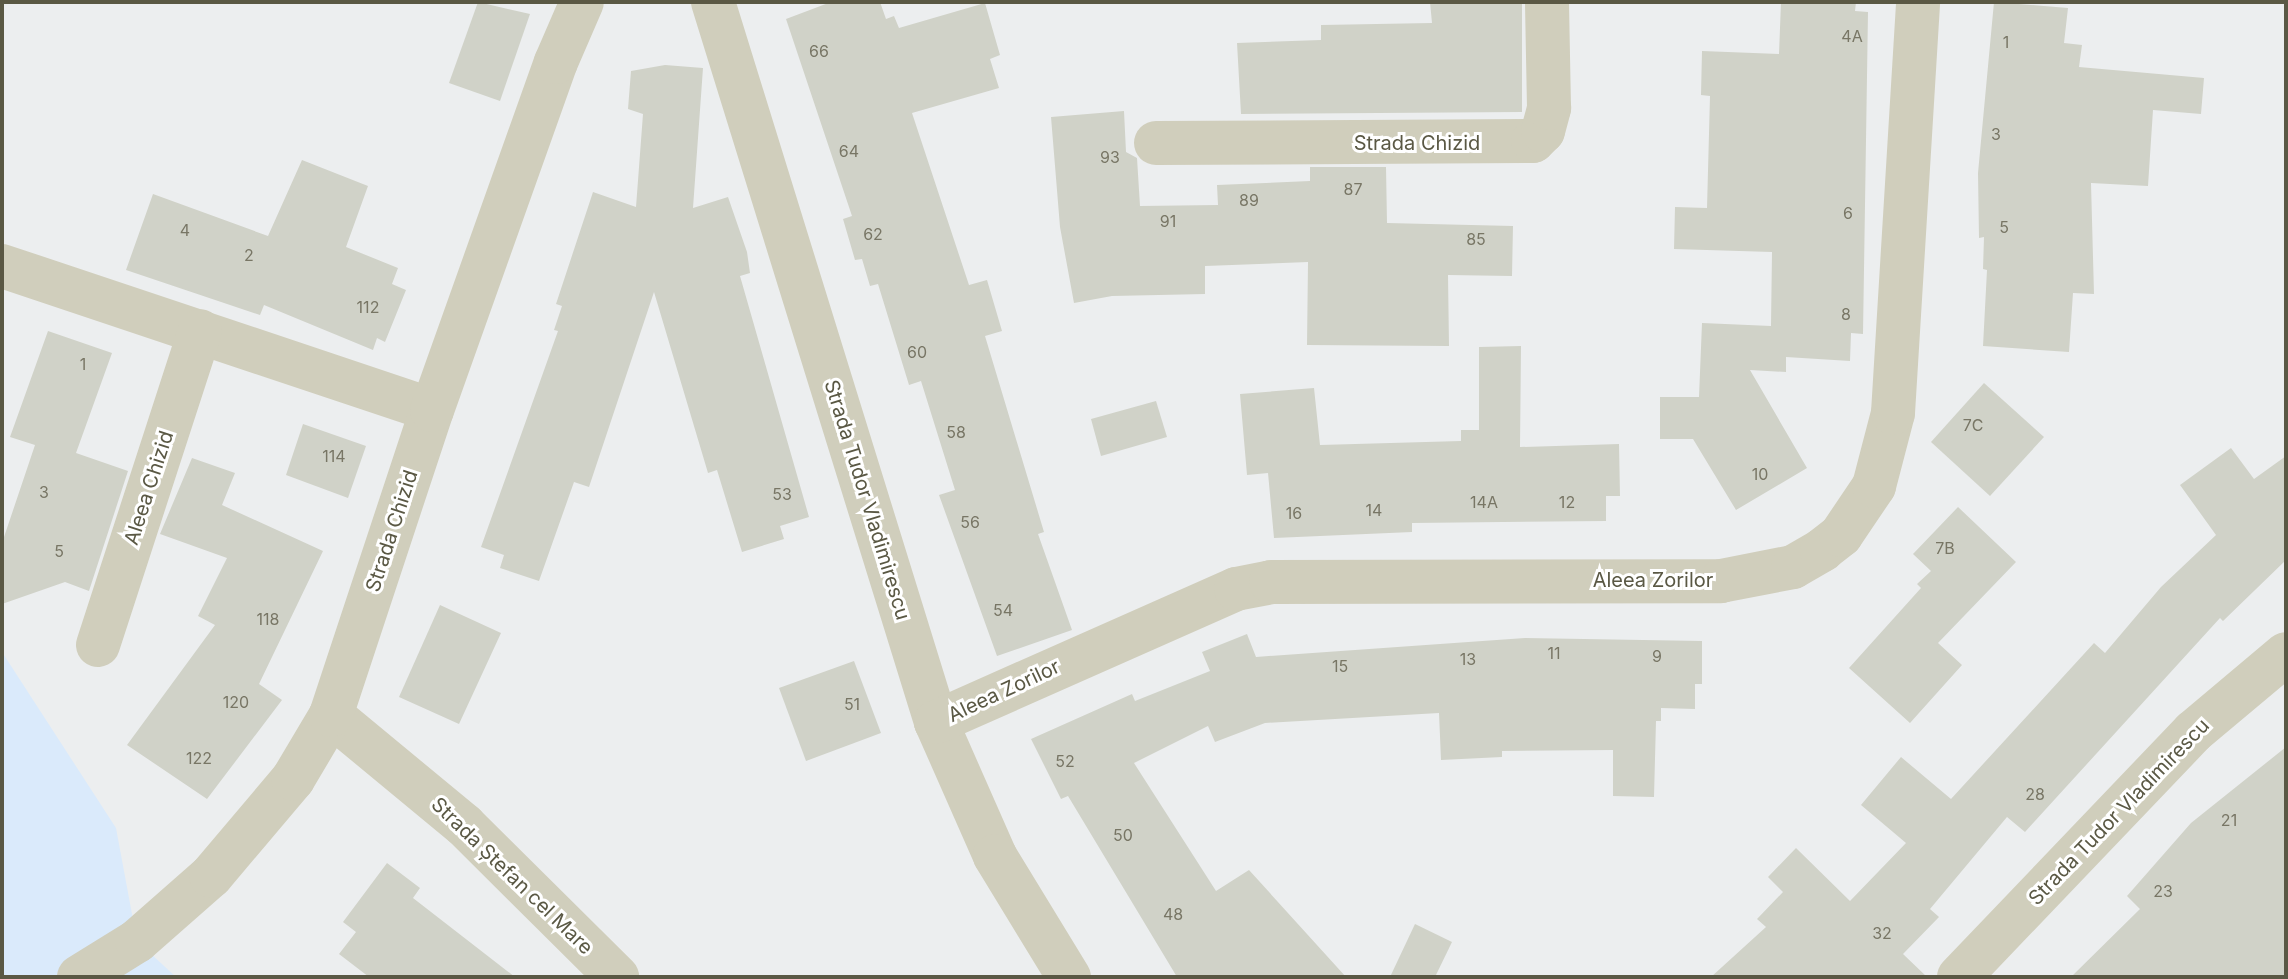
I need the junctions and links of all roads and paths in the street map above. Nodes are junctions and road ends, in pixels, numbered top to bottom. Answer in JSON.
{"nodes":[{"id":1,"x":582,"y":2,"type":"edge"},
{"id":2,"x":713,"y":2,"type":"edge"},
{"id":3,"x":1547,"y":2,"type":"edge"},
{"id":4,"x":1918,"y":2,"type":"edge"},
{"id":5,"x":1156,"y":143,"type":"dead end"},
{"id":6,"x":2,"y":266,"type":"edge"},
{"id":7,"x":200,"y":331,"type":"junction"},
{"id":8,"x":432,"y":410,"type":"junction"},
{"id":9,"x":98,"y":645,"type":"dead end"},
{"id":10,"x":2286,"y":654,"type":"edge"},
{"id":11,"x":331,"y":715,"type":"junction"},
{"id":12,"x":936,"y":722,"type":"junction"},
{"id":13,"x":79,"y":977,"type":"edge"},
{"id":14,"x":617,"y":977,"type":"edge"},
{"id":15,"x":1069,"y":977,"type":"edge"},
{"id":16,"x":1959,"y":977,"type":"edge"}],
"edges":[{"from":1,"to":8,"type":"street","name":"Strada Chizid"},
{"from":2,"to":12,"type":"street","name":"Strada Tudor Vladimirescu"},
{"from":3,"to":5,"type":"street","name":"Strada Chizid"},
{"from":4,"to":12,"type":"street","name":"Aleea Zorilor"},
{"from":6,"to":7,"type":"street"},
{"from":7,"to":8,"type":"street"},
{"from":7,"to":9,"type":"street","name":"Aleea Chizid"},
{"from":8,"to":11,"type":"street","name":"Strada Chizid"},
{"from":10,"to":16,"type":"street","name":"Strada Tudor Vladimirescu"},
{"from":11,"to":13,"type":"street","name":"Strada Chizid"},
{"from":11,"to":14,"type":"street","name":"Strada Ștefan cel Mare"},
{"from":12,"to":15,"type":"street","name":"Strada Tudor Vladimirescu"}]}
